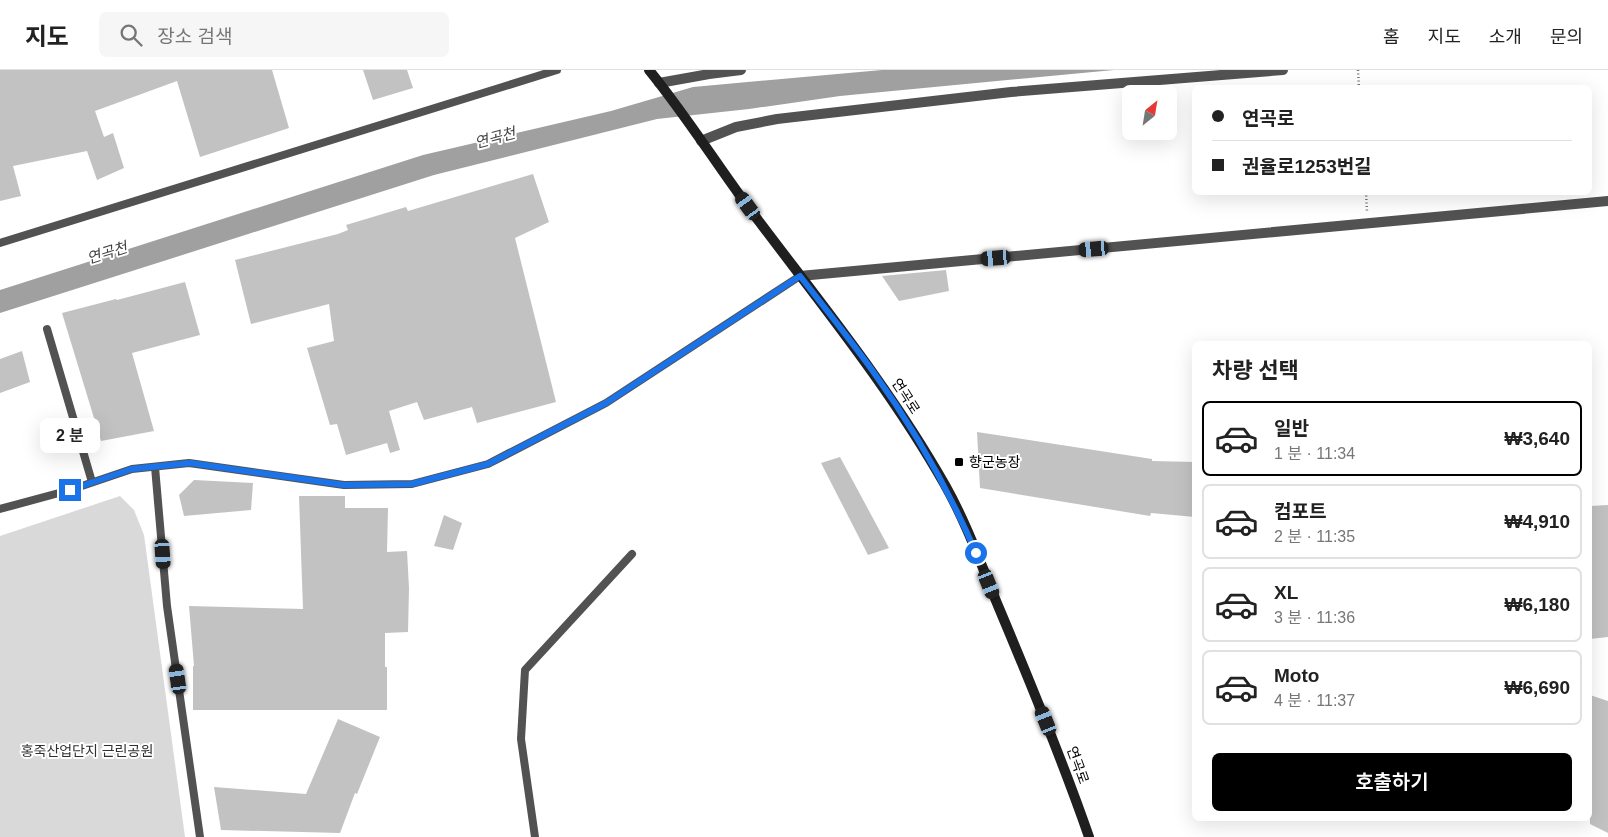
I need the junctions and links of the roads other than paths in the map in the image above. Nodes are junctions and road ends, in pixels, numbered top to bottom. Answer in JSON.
{"nodes":[{"id":1,"x":556,"y":70,"type":"edge"},
{"id":2,"x":649,"y":70,"type":"edge"},
{"id":3,"x":742,"y":70,"type":"edge"},
{"id":4,"x":1283,"y":70,"type":"edge"},
{"id":5,"x":659,"y":83,"type":"junction"},
{"id":6,"x":700,"y":141,"type":"junction"},
{"id":7,"x":1608,"y":202,"type":"edge"},
{"id":8,"x":0,"y":243,"type":"edge"},
{"id":9,"x":800,"y":276,"type":"junction"},
{"id":10,"x":47,"y":329,"type":"dead end"},
{"id":11,"x":155,"y":466,"type":"junction"},
{"id":12,"x":92,"y":482,"type":"junction"},
{"id":13,"x":0,"y":510,"type":"edge"},
{"id":14,"x":632,"y":554,"type":"dead end"},
{"id":15,"x":200,"y":837,"type":"edge"},
{"id":16,"x":535,"y":837,"type":"edge"},
{"id":17,"x":1089,"y":837,"type":"edge"}],
"edges":[{"from":1,"to":8,"type":"lane"},
{"from":2,"to":5,"type":"street"},
{"from":3,"to":5,"type":"street"},
{"from":4,"to":6,"type":"street"},
{"from":5,"to":6,"type":"street","name":"연곡로"},
{"from":6,"to":9,"type":"street","name":"연곡로"},
{"from":7,"to":9,"type":"street"},
{"from":9,"to":11,"type":"lane"},
{"from":9,"to":17,"type":"street","name":"연곡로"},
{"from":10,"to":12,"type":"lane"},
{"from":11,"to":12,"type":"lane"},
{"from":11,"to":15,"type":"lane"},
{"from":12,"to":13,"type":"lane"},
{"from":14,"to":16,"type":"lane"}]}
